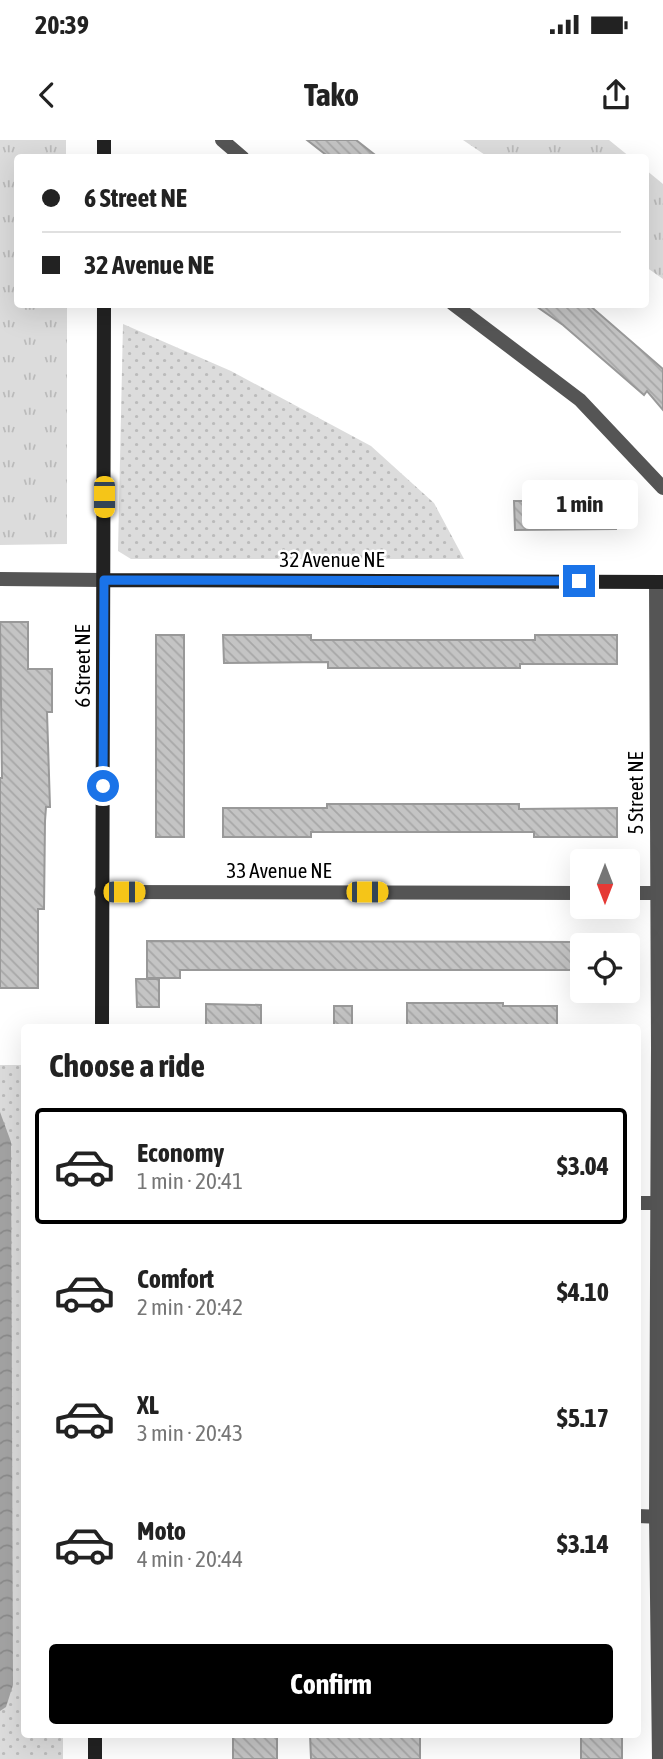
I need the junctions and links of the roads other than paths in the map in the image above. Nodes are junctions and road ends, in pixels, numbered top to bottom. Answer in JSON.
{"nodes":[{"id":1,"x":222,"y":140,"type":"edge"},
{"id":2,"x":238,"y":154,"type":"edge"},
{"id":3,"x":104,"y":308,"type":"edge"},
{"id":4,"x":458,"y":308,"type":"edge"},
{"id":5,"x":663,"y":488,"type":"edge"},
{"id":6,"x":0,"y":579,"type":"edge"},
{"id":7,"x":104,"y":580,"type":"junction"},
{"id":8,"x":659,"y":582,"type":"edge"},
{"id":9,"x":102,"y":892,"type":"junction"},
{"id":10,"x":570,"y":893,"type":"edge"},
{"id":11,"x":640,"y":893,"type":"edge"},
{"id":12,"x":660,"y":893,"type":"edge"},
{"id":13,"x":102,"y":1024,"type":"edge"},
{"id":14,"x":641,"y":1203,"type":"edge"},
{"id":15,"x":660,"y":1203,"type":"edge"},
{"id":16,"x":641,"y":1516,"type":"edge"},
{"id":17,"x":660,"y":1517,"type":"edge"},
{"id":18,"x":95,"y":1738,"type":"edge"},
{"id":19,"x":95,"y":1759,"type":"edge"},
{"id":20,"x":659,"y":1759,"type":"edge"}],
"edges":[{"from":1,"to":2,"type":"street"},
{"from":3,"to":7,"type":"street","name":"6 Street NE"},
{"from":4,"to":5,"type":"street"},
{"from":6,"to":7,"type":"street","name":"32 Avenue NE"},
{"from":7,"to":8,"type":"street","name":"32 Avenue NE"},
{"from":7,"to":9,"type":"street","name":"6 Street NE"},
{"from":8,"to":12,"type":"street","name":"5 Street NE"},
{"from":9,"to":10,"type":"street","name":"33 Avenue NE"},
{"from":9,"to":13,"type":"street","name":"6 Street NE"},
{"from":11,"to":12,"type":"street"},
{"from":12,"to":15,"type":"street","name":"5 Street NE"},
{"from":14,"to":15,"type":"street"},
{"from":15,"to":17,"type":"street","name":"5 Street NE"},
{"from":16,"to":17,"type":"street"},
{"from":17,"to":20,"type":"street","name":"5 Street NE"},
{"from":18,"to":19,"type":"street"}]}
